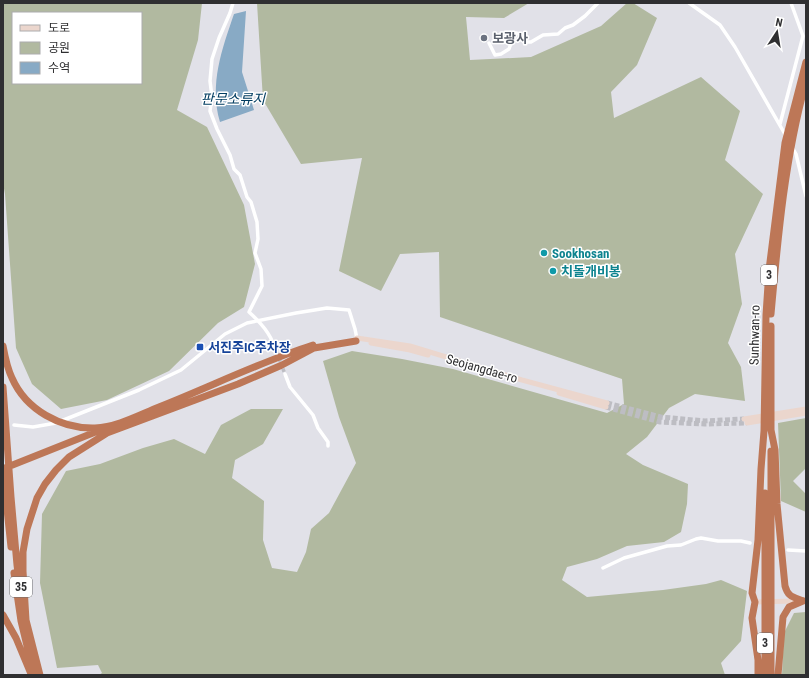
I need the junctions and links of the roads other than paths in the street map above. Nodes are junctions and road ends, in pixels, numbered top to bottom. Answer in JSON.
{"nodes":[{"id":1,"x":233,"y":3,"type":"edge"},
{"id":2,"x":598,"y":3,"type":"edge"},
{"id":3,"x":689,"y":3,"type":"edge"},
{"id":4,"x":791,"y":3,"type":"edge"},
{"id":5,"x":489,"y":43,"type":"dead end"},
{"id":6,"x":806,"y":62,"type":"edge"},
{"id":7,"x":806,"y":82,"type":"edge"},
{"id":8,"x":780,"y":124,"type":"junction"},
{"id":9,"x":787,"y":146,"type":"junction"},
{"id":10,"x":806,"y":196,"type":"edge"},
{"id":11,"x":258,"y":320,"type":"junction"},
{"id":12,"x":356,"y":340,"type":"junction"},
{"id":13,"x":3,"y":346,"type":"edge"},
{"id":14,"x":275,"y":348,"type":"tunnel mouth"},
{"id":15,"x":285,"y":374,"type":"tunnel mouth"},
{"id":16,"x":3,"y":387,"type":"edge"},
{"id":17,"x":606,"y":405,"type":"tunnel mouth"},
{"id":18,"x":806,"y":409,"type":"edge"},
{"id":19,"x":806,"y":413,"type":"edge"},
{"id":20,"x":122,"y":422,"type":"junction"},
{"id":21,"x":14,"y":425,"type":"dead end"},
{"id":22,"x":768,"y":430,"type":"junction"},
{"id":23,"x":107,"y":433,"type":"junction"},
{"id":24,"x":328,"y":446,"type":"dead end"},
{"id":25,"x":3,"y":468,"type":"edge"},
{"id":26,"x":3,"y":472,"type":"edge"},
{"id":27,"x":8,"y":498,"type":"junction"},
{"id":28,"x":750,"y":543,"type":"dead end"},
{"id":29,"x":788,"y":550,"type":"dead end"},
{"id":30,"x":806,"y":551,"type":"edge"},
{"id":31,"x":603,"y":568,"type":"dead end"},
{"id":32,"x":804,"y":601,"type":"edge"},
{"id":33,"x":755,"y":602,"type":"junction"},
{"id":34,"x":768,"y":612,"type":"junction"},
{"id":35,"x":3,"y":615,"type":"edge"},
{"id":36,"x":26,"y":620,"type":"junction"},
{"id":37,"x":33,"y":675,"type":"edge"},
{"id":38,"x":40,"y":675,"type":"edge"},
{"id":39,"x":758,"y":675,"type":"edge"},
{"id":40,"x":765,"y":675,"type":"edge"},
{"id":41,"x":771,"y":675,"type":"edge"},
{"id":42,"x":778,"y":675,"type":"edge"}],
"edges":[{"from":1,"to":11,"type":"street"},
{"from":2,"to":5,"type":"street"},
{"from":3,"to":8,"type":"street"},
{"from":4,"to":8,"type":"street"},
{"from":6,"to":9,"type":"highway","number":"3"},
{"from":7,"to":9,"type":"highway","number":"3"},
{"from":8,"to":10,"type":"street"},
{"from":9,"to":22,"type":"highway","name":"Sunhwan-ro","number":"3"},
{"from":11,"to":12,"type":"street"},
{"from":11,"to":14,"type":"street"},
{"from":11,"to":21,"type":"street"},
{"from":12,"to":17,"type":"street","name":"Seojangdae-ro"},
{"from":12,"to":20,"type":"highway"},
{"from":12,"to":23,"type":"highway"},
{"from":13,"to":20,"type":"highway"},
{"from":15,"to":24,"type":"street"},
{"from":16,"to":27,"type":"highway","number":"35"},
{"from":18,"to":19,"type":"street"},
{"from":20,"to":25,"type":"highway"},
{"from":22,"to":32,"type":"highway"},
{"from":22,"to":33,"type":"highway"},
{"from":22,"to":34,"type":"highway","number":"3"},
{"from":23,"to":26,"type":"highway"},
{"from":23,"to":36,"type":"highway"},
{"from":26,"to":27,"type":"highway","number":"35"},
{"from":27,"to":36,"type":"highway","number":"35"},
{"from":27,"to":37,"type":"highway","number":"35"},
{"from":28,"to":31,"type":"street"},
{"from":29,"to":30,"type":"street"},
{"from":32,"to":33,"type":"street"},
{"from":32,"to":42,"type":"highway"},
{"from":33,"to":39,"type":"highway"},
{"from":34,"to":40,"type":"highway","number":"3"},
{"from":34,"to":41,"type":"highway","number":"3"},
{"from":35,"to":37,"type":"highway"},
{"from":36,"to":38,"type":"highway","number":"35"}]}
